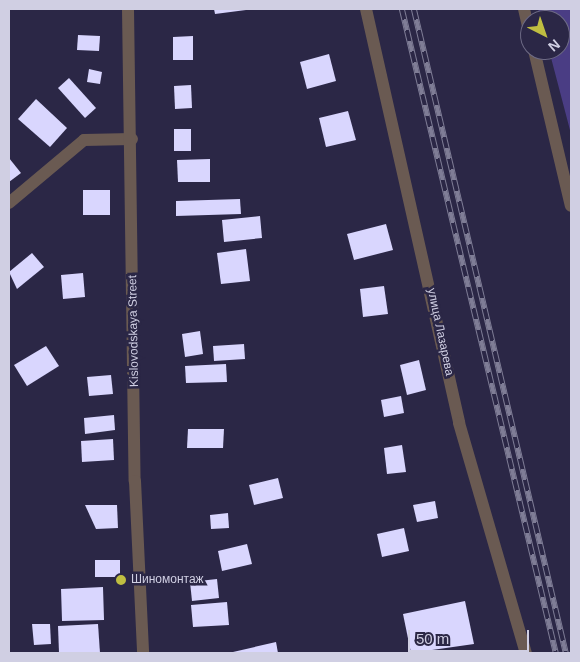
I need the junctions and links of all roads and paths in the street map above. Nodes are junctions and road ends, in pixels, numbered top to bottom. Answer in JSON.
{"nodes":[{"id":1,"x":128,"y":9,"type":"edge"},
{"id":2,"x":366,"y":9,"type":"edge"},
{"id":3,"x":536,"y":60,"type":"edge"},
{"id":4,"x":132,"y":139,"type":"junction"},
{"id":5,"x":9,"y":203,"type":"edge"},
{"id":6,"x":571,"y":206,"type":"edge"},
{"id":7,"x":143,"y":653,"type":"edge"},
{"id":8,"x":526,"y":653,"type":"edge"}],
"edges":[{"from":1,"to":4,"type":"street","name":"Kislovodskaya Street"},
{"from":2,"to":8,"type":"street","name":"улица Лазарева"},
{"from":3,"to":6,"type":"street"},
{"from":4,"to":5,"type":"street"},
{"from":4,"to":7,"type":"street","name":"Kislovodskaya Street"}]}
